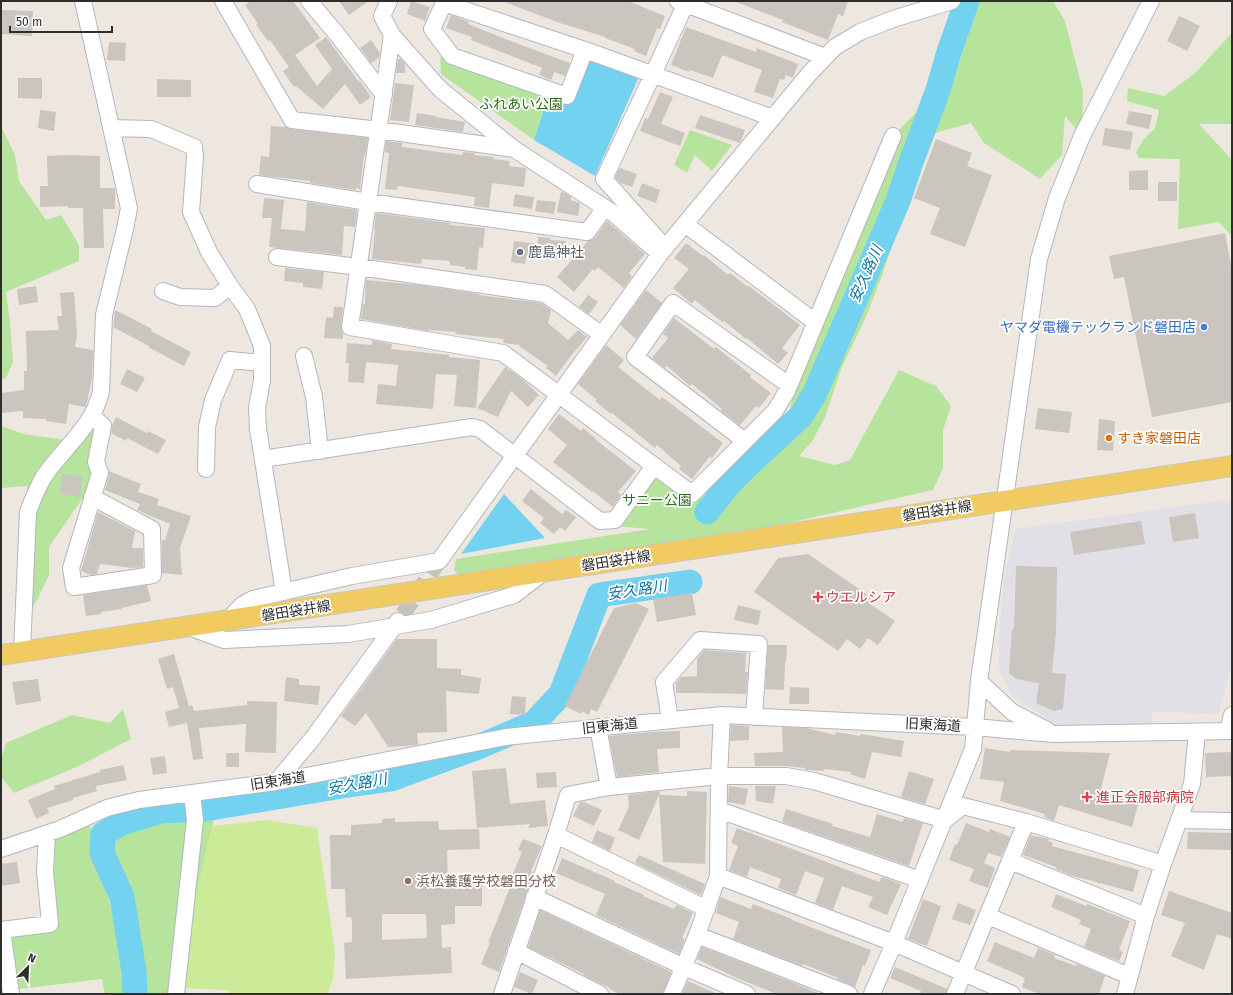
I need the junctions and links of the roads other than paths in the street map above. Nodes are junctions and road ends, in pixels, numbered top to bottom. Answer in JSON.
{"nodes":[{"id":1,"x":83,"y":1,"type":"edge"},
{"id":2,"x":224,"y":1,"type":"edge"},
{"id":3,"x":309,"y":1,"type":"edge"},
{"id":4,"x":389,"y":1,"type":"edge"},
{"id":5,"x":952,"y":1,"type":"edge"},
{"id":6,"x":1151,"y":1,"type":"edge"},
{"id":7,"x":444,"y":2,"type":"edge"},
{"id":8,"x":684,"y":2,"type":"edge"},
{"id":9,"x":392,"y":35,"type":"junction"},
{"id":10,"x":585,"y":50,"type":"junction"},
{"id":11,"x":825,"y":57,"type":"junction"},
{"id":12,"x":653,"y":75,"type":"junction"},
{"id":13,"x":384,"y":96,"type":"junction"},
{"id":14,"x":772,"y":118,"type":"junction"},
{"id":15,"x":111,"y":128,"type":"junction"},
{"id":16,"x":379,"y":130,"type":"junction"},
{"id":17,"x":893,"y":136,"type":"dead end"},
{"id":18,"x":514,"y":149,"type":"junction"},
{"id":19,"x":257,"y":184,"type":"dead end"},
{"id":20,"x":368,"y":202,"type":"junction"},
{"id":21,"x":605,"y":208,"type":"junction"},
{"id":22,"x":685,"y":224,"type":"junction"},
{"id":23,"x":662,"y":251,"type":"junction"},
{"id":24,"x":277,"y":257,"type":"dead end"},
{"id":25,"x":359,"y":267,"type":"junction"},
{"id":26,"x":230,"y":286,"type":"junction"},
{"id":27,"x":163,"y":291,"type":"dead end"},
{"id":28,"x":815,"y":322,"type":"junction"},
{"id":29,"x":602,"y":335,"type":"junction"},
{"id":30,"x":304,"y":356,"type":"dead end"},
{"id":31,"x":262,"y":363,"type":"junction"},
{"id":32,"x":789,"y":386,"type":"junction"},
{"id":33,"x":559,"y":394,"type":"junction"},
{"id":34,"x":92,"y":416,"type":"junction"},
{"id":35,"x":745,"y":441,"type":"junction"},
{"id":36,"x":320,"y":450,"type":"junction"},
{"id":37,"x":515,"y":455,"type":"junction"},
{"id":38,"x":263,"y":459,"type":"junction"},
{"id":39,"x":654,"y":466,"type":"junction"},
{"id":40,"x":1232,"y":466,"type":"edge"},
{"id":41,"x":206,"y":469,"type":"dead end"},
{"id":42,"x":92,"y":497,"type":"junction"},
{"id":43,"x":1004,"y":501,"type":"junction"},
{"id":44,"x":544,"y":572,"type":"junction"},
{"id":45,"x":284,"y":592,"type":"junction"},
{"id":46,"x":399,"y":619,"type":"junction"},
{"id":47,"x":227,"y":621,"type":"junction"},
{"id":48,"x":189,"y":627,"type":"junction"},
{"id":49,"x":22,"y":652,"type":"junction"},
{"id":50,"x":1,"y":655,"type":"edge"},
{"id":51,"x":979,"y":681,"type":"junction"},
{"id":52,"x":1232,"y":714,"type":"edge"},
{"id":53,"x":722,"y":715,"type":"junction"},
{"id":54,"x":754,"y":717,"type":"junction"},
{"id":55,"x":670,"y":720,"type":"junction"},
{"id":56,"x":974,"y":727,"type":"junction"},
{"id":57,"x":598,"y":728,"type":"junction"},
{"id":58,"x":1230,"y":731,"type":"edge"},
{"id":59,"x":1197,"y":732,"type":"junction"},
{"id":60,"x":1054,"y":734,"type":"junction"},
{"id":61,"x":719,"y":776,"type":"junction"},
{"id":62,"x":276,"y":782,"type":"junction"},
{"id":63,"x":609,"y":787,"type":"junction"},
{"id":64,"x":192,"y":793,"type":"junction"},
{"id":65,"x":719,"y":810,"type":"junction"},
{"id":66,"x":945,"y":820,"type":"junction"},
{"id":67,"x":1180,"y":820,"type":"junction"},
{"id":68,"x":1026,"y":822,"type":"junction"},
{"id":69,"x":1232,"y":822,"type":"edge"},
{"id":70,"x":47,"y":834,"type":"junction"},
{"id":71,"x":556,"y":835,"type":"junction"},
{"id":72,"x":1,"y":849,"type":"edge"},
{"id":73,"x":1010,"y":861,"type":"junction"},
{"id":74,"x":1163,"y":864,"type":"junction"},
{"id":75,"x":718,"y":876,"type":"junction"},
{"id":76,"x":920,"y":880,"type":"junction"},
{"id":77,"x":534,"y":897,"type":"junction"},
{"id":78,"x":707,"y":909,"type":"junction"},
{"id":79,"x":988,"y":916,"type":"junction"},
{"id":80,"x":1146,"y":916,"type":"junction"},
{"id":81,"x":2,"y":930,"type":"edge"},
{"id":82,"x":697,"y":935,"type":"junction"},
{"id":83,"x":894,"y":943,"type":"junction"},
{"id":84,"x":516,"y":951,"type":"junction"},
{"id":85,"x":684,"y":967,"type":"junction"},
{"id":86,"x":963,"y":974,"type":"junction"},
{"id":87,"x":1129,"y":976,"type":"junction"},
{"id":88,"x":11,"y":994,"type":"edge"},
{"id":89,"x":176,"y":994,"type":"edge"},
{"id":90,"x":502,"y":994,"type":"edge"},
{"id":91,"x":600,"y":994,"type":"edge"},
{"id":92,"x":672,"y":994,"type":"edge"},
{"id":93,"x":748,"y":994,"type":"edge"},
{"id":94,"x":849,"y":994,"type":"edge"},
{"id":95,"x":872,"y":994,"type":"edge"},
{"id":96,"x":955,"y":994,"type":"edge"},
{"id":97,"x":1012,"y":994,"type":"edge"},
{"id":98,"x":1125,"y":994,"type":"edge"}],
"edges":[{"from":1,"to":15,"type":"street"},
{"from":2,"to":16,"type":"street"},
{"from":3,"to":13,"type":"street"},
{"from":4,"to":9,"type":"street"},
{"from":5,"to":11,"type":"street"},
{"from":6,"to":43,"type":"street"},
{"from":7,"to":10,"type":"street"},
{"from":7,"to":10,"type":"street"},
{"from":8,"to":11,"type":"street"},
{"from":8,"to":12,"type":"street"},
{"from":9,"to":13,"type":"street"},
{"from":9,"to":18,"type":"street"},
{"from":10,"to":12,"type":"street"},
{"from":11,"to":14,"type":"street"},
{"from":12,"to":14,"type":"street"},
{"from":12,"to":23,"type":"street"},
{"from":13,"to":16,"type":"street"},
{"from":14,"to":22,"type":"street"},
{"from":15,"to":26,"type":"street"},
{"from":15,"to":34,"type":"street"},
{"from":16,"to":18,"type":"street"},
{"from":16,"to":20,"type":"street"},
{"from":17,"to":28,"type":"street"},
{"from":18,"to":21,"type":"street"},
{"from":19,"to":20,"type":"street"},
{"from":20,"to":21,"type":"street"},
{"from":20,"to":25,"type":"street"},
{"from":21,"to":23,"type":"street"},
{"from":22,"to":23,"type":"street"},
{"from":22,"to":28,"type":"street"},
{"from":23,"to":29,"type":"street"},
{"from":24,"to":25,"type":"street"},
{"from":25,"to":29,"type":"street"},
{"from":25,"to":33,"type":"street"},
{"from":26,"to":27,"type":"street"},
{"from":26,"to":31,"type":"street"},
{"from":28,"to":32,"type":"street"},
{"from":29,"to":33,"type":"street"},
{"from":30,"to":36,"type":"street"},
{"from":31,"to":38,"type":"street"},
{"from":31,"to":41,"type":"street"},
{"from":32,"to":35,"type":"street"},
{"from":32,"to":35,"type":"street"},
{"from":33,"to":37,"type":"street"},
{"from":33,"to":39,"type":"street"},
{"from":34,"to":42,"type":"street"},
{"from":34,"to":49,"type":"street"},
{"from":35,"to":39,"type":"street"},
{"from":36,"to":37,"type":"street"},
{"from":36,"to":38,"type":"street"},
{"from":37,"to":39,"type":"street"},
{"from":37,"to":45,"type":"street"},
{"from":38,"to":45,"type":"street"},
{"from":40,"to":43,"type":"main road","name":"磐田袋井線"},
{"from":42,"to":42,"type":"street"},
{"from":43,"to":44,"type":"main road","name":"磐田袋井線"},
{"from":43,"to":51,"type":"street"},
{"from":44,"to":46,"type":"street"},
{"from":44,"to":47,"type":"main road","name":"磐田袋井線"},
{"from":45,"to":47,"type":"street"},
{"from":46,"to":48,"type":"street"},
{"from":46,"to":62,"type":"street"},
{"from":47,"to":48,"type":"main road","name":"磐田袋井線"},
{"from":48,"to":49,"type":"main road","name":"磐田袋井線"},
{"from":49,"to":50,"type":"main road","name":"磐田袋井線"},
{"from":51,"to":56,"type":"street"},
{"from":51,"to":60,"type":"street"},
{"from":52,"to":58,"type":"street"},
{"from":53,"to":54,"type":"street","name":"旧東海道"},
{"from":53,"to":55,"type":"street","name":"旧東海道"},
{"from":53,"to":61,"type":"street"},
{"from":54,"to":55,"type":"street"},
{"from":54,"to":56,"type":"street","name":"旧東海道"},
{"from":55,"to":57,"type":"street","name":"旧東海道"},
{"from":56,"to":60,"type":"street","name":"旧東海道"},
{"from":56,"to":66,"type":"street"},
{"from":57,"to":62,"type":"street","name":"旧東海道"},
{"from":57,"to":63,"type":"street"},
{"from":58,"to":59,"type":"street","name":"旧東海道"},
{"from":59,"to":60,"type":"street","name":"旧東海道"},
{"from":59,"to":67,"type":"street"},
{"from":61,"to":63,"type":"street"},
{"from":61,"to":65,"type":"street"},
{"from":61,"to":66,"type":"street"},
{"from":62,"to":64,"type":"street","name":"旧東海道"},
{"from":63,"to":71,"type":"street"},
{"from":64,"to":70,"type":"street","name":"旧東海道"},
{"from":64,"to":89,"type":"street"},
{"from":65,"to":75,"type":"street"},
{"from":65,"to":76,"type":"street"},
{"from":66,"to":68,"type":"street"},
{"from":66,"to":76,"type":"street"},
{"from":67,"to":69,"type":"street"},
{"from":67,"to":74,"type":"street"},
{"from":68,"to":73,"type":"street"},
{"from":68,"to":74,"type":"street"},
{"from":70,"to":72,"type":"street","name":"旧東海道"},
{"from":70,"to":81,"type":"street"},
{"from":71,"to":77,"type":"street"},
{"from":71,"to":78,"type":"street"},
{"from":73,"to":79,"type":"street"},
{"from":73,"to":80,"type":"street"},
{"from":74,"to":80,"type":"street"},
{"from":75,"to":78,"type":"street"},
{"from":75,"to":83,"type":"street"},
{"from":76,"to":83,"type":"street"},
{"from":77,"to":84,"type":"street"},
{"from":77,"to":85,"type":"street"},
{"from":78,"to":82,"type":"street"},
{"from":79,"to":86,"type":"street"},
{"from":79,"to":87,"type":"street"},
{"from":80,"to":87,"type":"street"},
{"from":81,"to":88,"type":"street"},
{"from":82,"to":85,"type":"street"},
{"from":82,"to":94,"type":"street"},
{"from":83,"to":86,"type":"street"},
{"from":83,"to":95,"type":"street"},
{"from":84,"to":90,"type":"street"},
{"from":84,"to":91,"type":"street"},
{"from":85,"to":92,"type":"street"},
{"from":85,"to":93,"type":"street"},
{"from":86,"to":96,"type":"street"},
{"from":86,"to":97,"type":"street"},
{"from":87,"to":98,"type":"street"}]}
